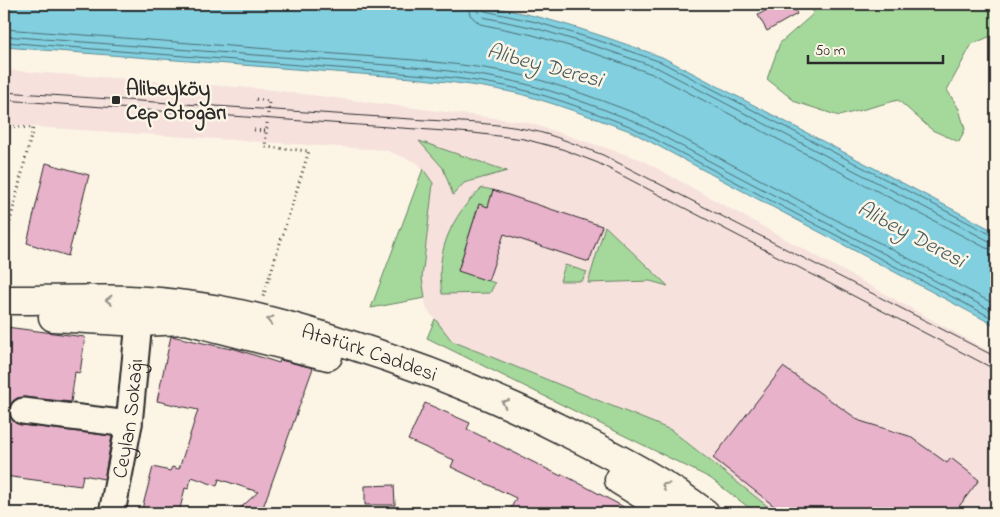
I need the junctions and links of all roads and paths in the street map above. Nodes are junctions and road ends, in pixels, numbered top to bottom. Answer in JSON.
{"nodes":[{"id":1,"x":256,"y":99,"type":"dead end"},
{"id":2,"x":4,"y":126,"type":"edge"},
{"id":3,"x":254,"y":130,"type":"dead end"},
{"id":4,"x":266,"y":131,"type":"junction"},
{"id":5,"x":4,"y":246,"type":"edge"},
{"id":6,"x":4,"y":300,"type":"edge"},
{"id":7,"x":140,"y":311,"type":"junction"},
{"id":8,"x":4,"y":317,"type":"edge"},
{"id":9,"x":256,"y":317,"type":"junction"},
{"id":10,"x":23,"y":411,"type":"dead end"},
{"id":11,"x":129,"y":424,"type":"junction"},
{"id":12,"x":112,"y":513,"type":"edge"},
{"id":13,"x":672,"y":513,"type":"edge"},
{"id":14,"x":705,"y":513,"type":"edge"}],
"edges":[{"from":1,"to":4,"type":"path"},
{"from":2,"to":5,"type":"path"},
{"from":3,"to":4,"type":"path"},
{"from":4,"to":9,"type":"path"},
{"from":7,"to":6,"type":"main road","name":"Atatürk Caddesi","one_way":true},
{"from":7,"to":8,"type":"main road","name":"Atatürk Caddesi"},
{"from":7,"to":9,"type":"main road","name":"Atatürk Caddesi"},
{"from":7,"to":11,"type":"street","name":"Ceylan Sokağı"},
{"from":7,"to":13,"type":"main road","name":"Atatürk Caddesi"},
{"from":14,"to":9,"type":"main road","name":"Atatürk Caddesi","one_way":true},
{"from":10,"to":11,"type":"street"},
{"from":11,"to":12,"type":"street","name":"Ceylan Sokağı"}]}
